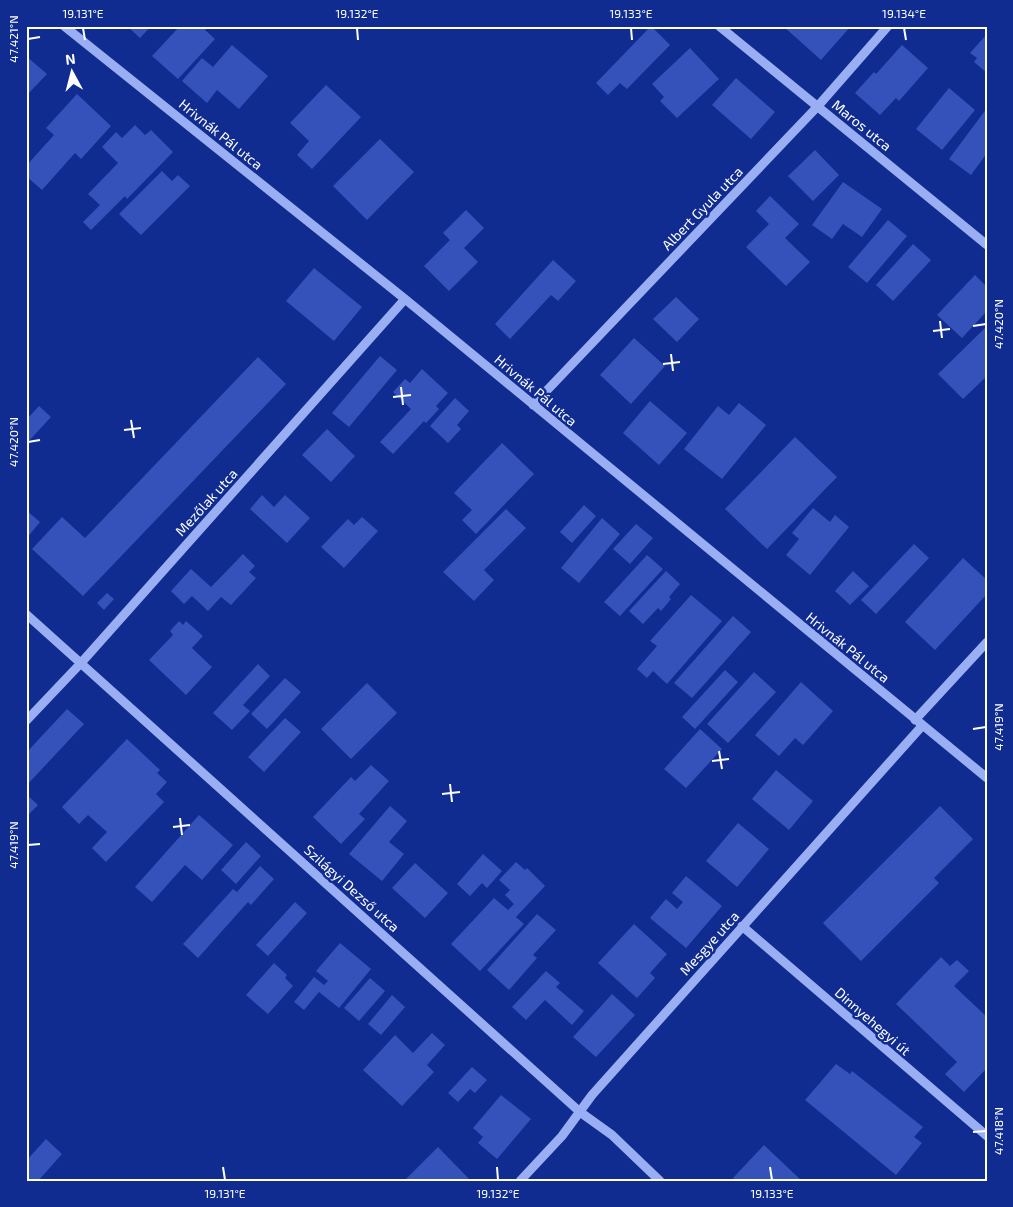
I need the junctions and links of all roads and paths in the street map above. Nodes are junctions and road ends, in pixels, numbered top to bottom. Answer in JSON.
{"nodes":[{"id":1,"x":64,"y":26,"type":"edge"},
{"id":2,"x":719,"y":26,"type":"edge"},
{"id":3,"x":888,"y":26,"type":"edge"},
{"id":4,"x":818,"y":106,"type":"junction"},
{"id":5,"x":987,"y":245,"type":"edge"},
{"id":6,"x":405,"y":299,"type":"junction"},
{"id":7,"x":533,"y":405,"type":"junction"},
{"id":8,"x":26,"y":614,"type":"edge"},
{"id":9,"x":987,"y":642,"type":"edge"},
{"id":10,"x":81,"y":663,"type":"junction"},
{"id":11,"x":26,"y":721,"type":"edge"},
{"id":12,"x":919,"y":723,"type":"junction"},
{"id":13,"x":987,"y":778,"type":"edge"},
{"id":14,"x":742,"y":926,"type":"junction"},
{"id":15,"x":580,"y":1112,"type":"junction"},
{"id":16,"x":987,"y":1136,"type":"edge"},
{"id":17,"x":520,"y":1181,"type":"edge"},
{"id":18,"x":660,"y":1181,"type":"edge"}],
"edges":[{"from":1,"to":6,"type":"street","name":"Hrivnák Pál utca"},
{"from":2,"to":4,"type":"street","name":"Maros utca"},
{"from":3,"to":4,"type":"street","name":"Albert Gyula utca"},
{"from":4,"to":5,"type":"street","name":"Maros utca"},
{"from":4,"to":7,"type":"street","name":"Albert Gyula utca"},
{"from":6,"to":7,"type":"street","name":"Hrivnák Pál utca"},
{"from":6,"to":10,"type":"street","name":"Mezőlak utca"},
{"from":7,"to":12,"type":"street","name":"Hrivnák Pál utca"},
{"from":8,"to":10,"type":"street","name":"Szilágyi Dezső utca"},
{"from":9,"to":12,"type":"street","name":"Mesgye utca"},
{"from":10,"to":11,"type":"street","name":"Mezőlak utca"},
{"from":10,"to":15,"type":"street","name":"Szilágyi Dezső utca"},
{"from":12,"to":13,"type":"street","name":"Hrivnák Pál utca"},
{"from":12,"to":14,"type":"street","name":"Mesgye utca"},
{"from":14,"to":15,"type":"street","name":"Mesgye utca"},
{"from":14,"to":16,"type":"street","name":"Dinnyehegyi út"},
{"from":15,"to":17,"type":"street","name":"Mesgye utca"},
{"from":15,"to":18,"type":"street","name":"Szilágyi Dezső utca"}]}
